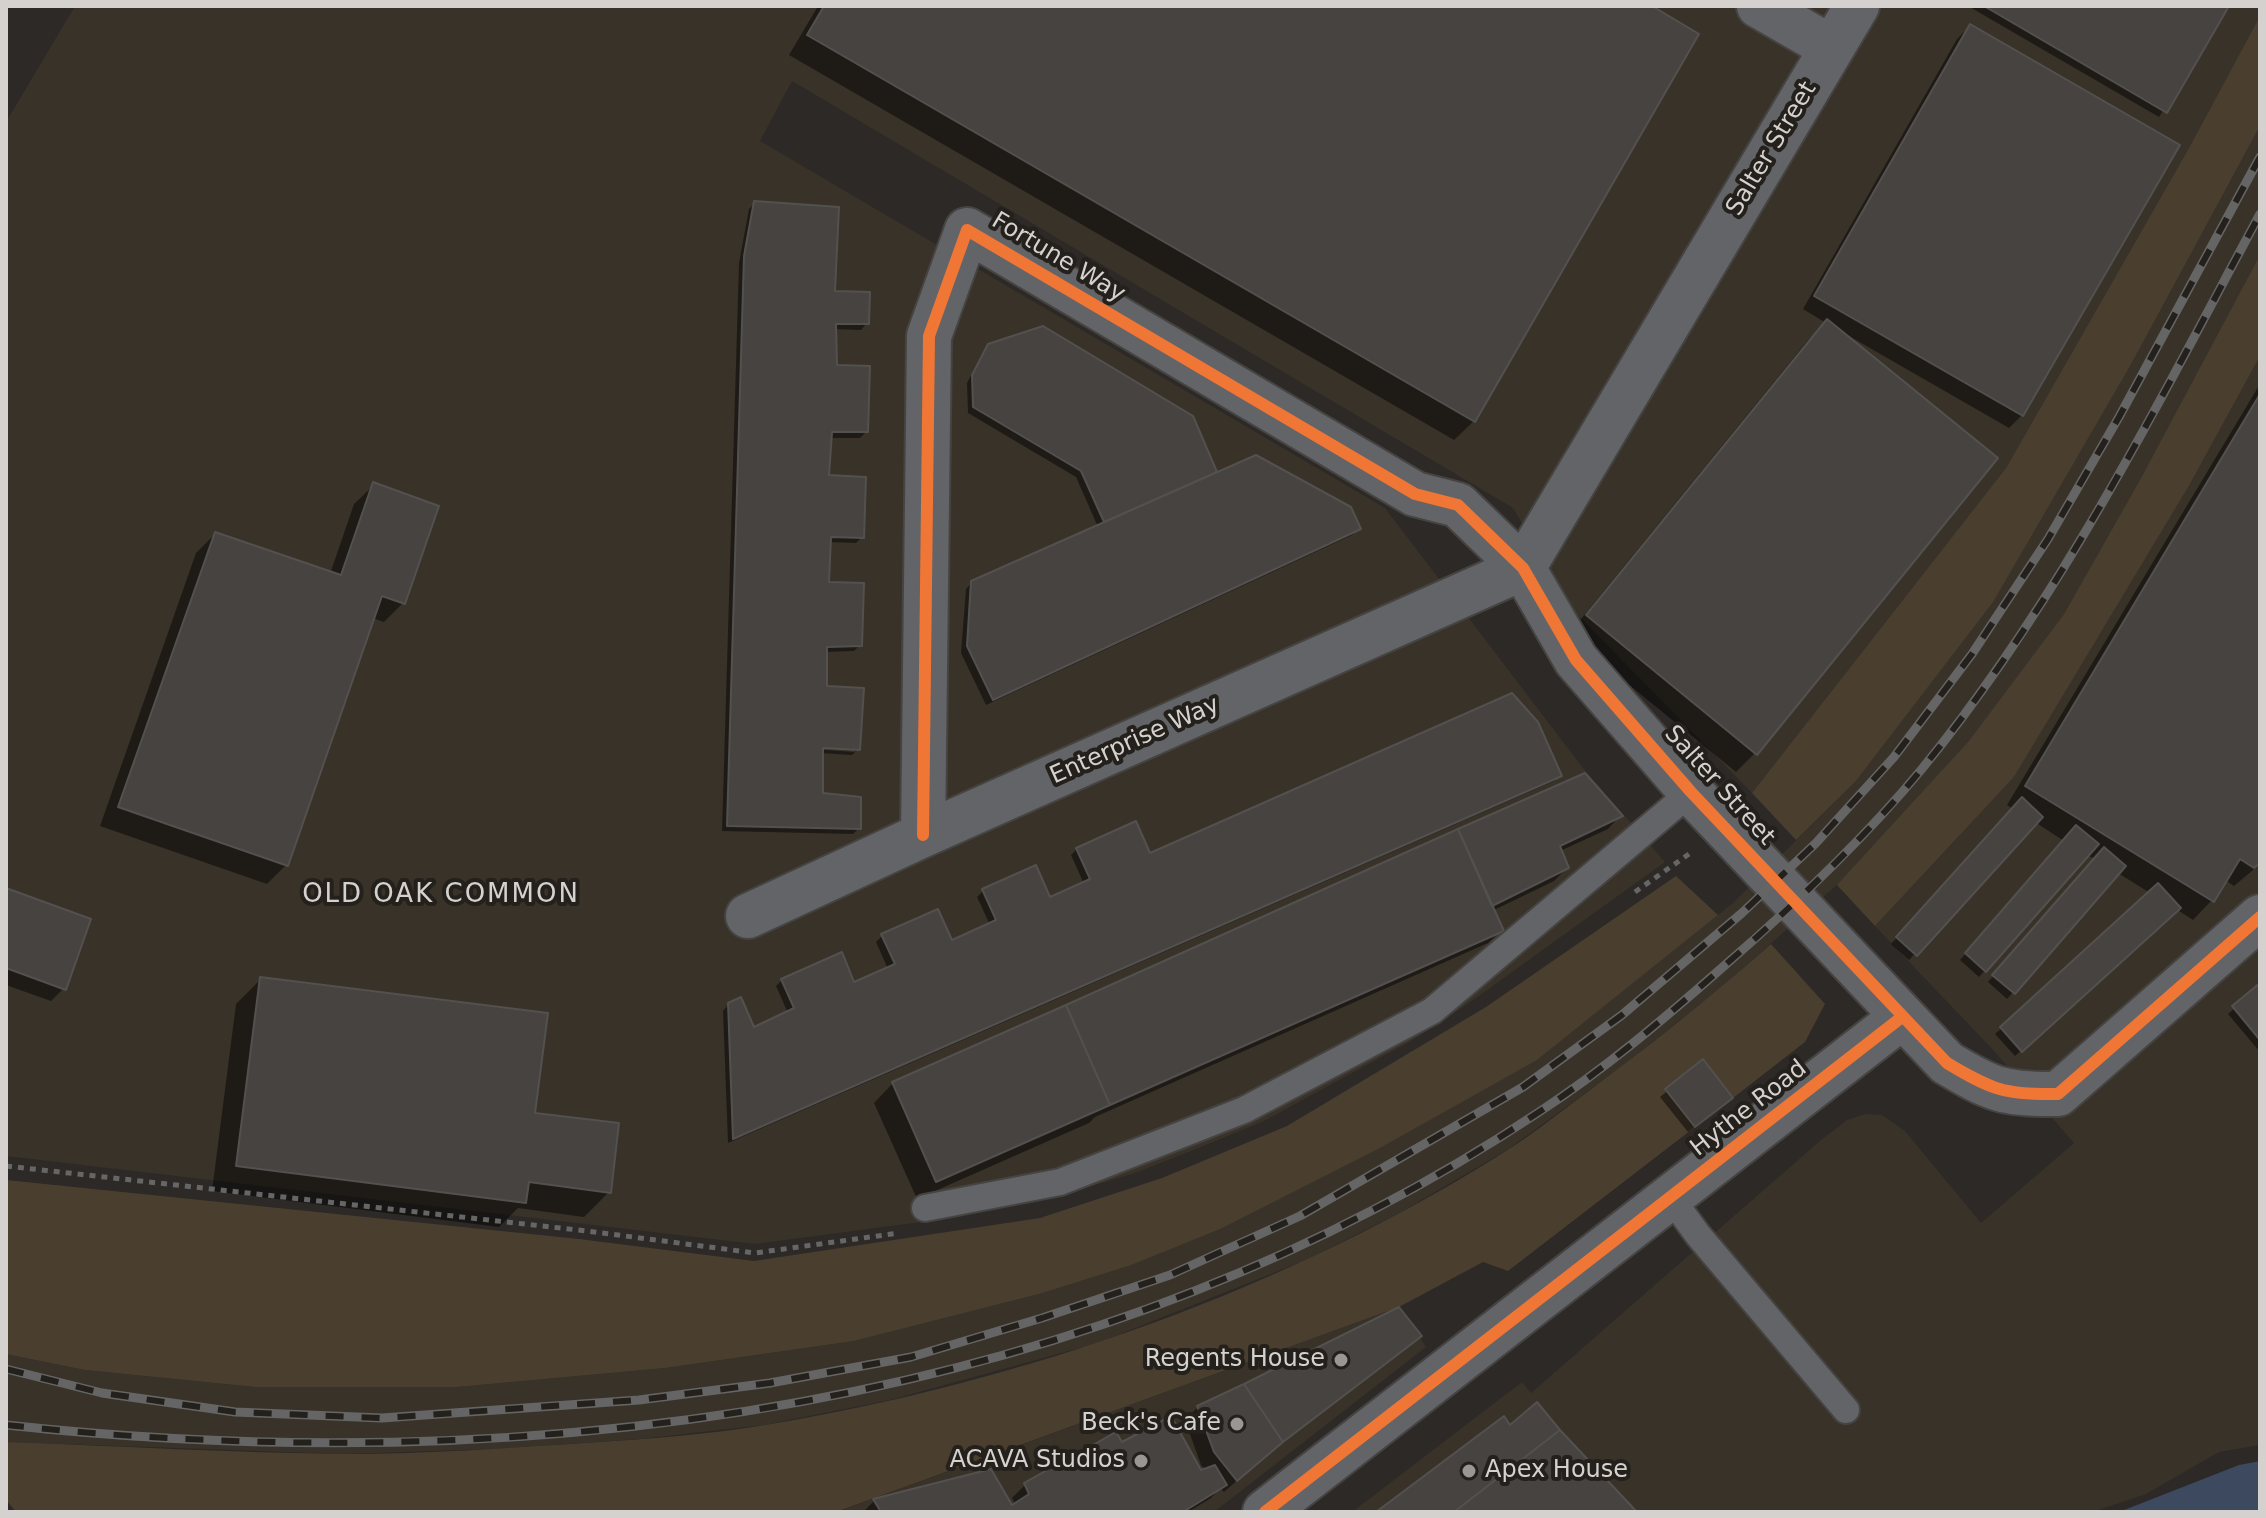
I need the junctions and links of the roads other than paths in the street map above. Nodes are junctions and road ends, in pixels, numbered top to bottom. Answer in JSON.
{"nodes":[{"id":1,"x":1759,"y":6,"type":"edge"},
{"id":2,"x":1857,"y":6,"type":"edge"},
{"id":3,"x":1832,"y":48,"type":"junction"},
{"id":4,"x":1523,"y":568,"type":"junction"},
{"id":5,"x":1691,"y":792,"type":"junction"},
{"id":6,"x":923,"y":835,"type":"junction"},
{"id":7,"x":748,"y":916,"type":"dead end"},
{"id":8,"x":2260,"y":917,"type":"edge"},
{"id":9,"x":1902,"y":1017,"type":"junction"},
{"id":10,"x":1671,"y":1198,"type":"junction"},
{"id":11,"x":925,"y":1208,"type":"dead end"},
{"id":12,"x":1846,"y":1410,"type":"dead end"},
{"id":13,"x":1265,"y":1512,"type":"edge"}],
"edges":[{"from":1,"to":3,"type":"street"},
{"from":2,"to":3,"type":"street","name":"Salter Street"},
{"from":3,"to":4,"type":"street","name":"Salter Street"},
{"from":4,"to":5,"type":"street","name":"Salter Street"},
{"from":4,"to":6,"type":"street","name":"Enterprise Way"},
{"from":4,"to":6,"type":"street","name":"Fortune Way"},
{"from":5,"to":9,"type":"street","name":"Salter Street"},
{"from":5,"to":11,"type":"lane"},
{"from":6,"to":7,"type":"street","name":"Enterprise Way"},
{"from":8,"to":9,"type":"street"},
{"from":9,"to":10,"type":"street","name":"Hythe Road"},
{"from":10,"to":12,"type":"lane"},
{"from":10,"to":13,"type":"street","name":"Hythe Road"}]}
